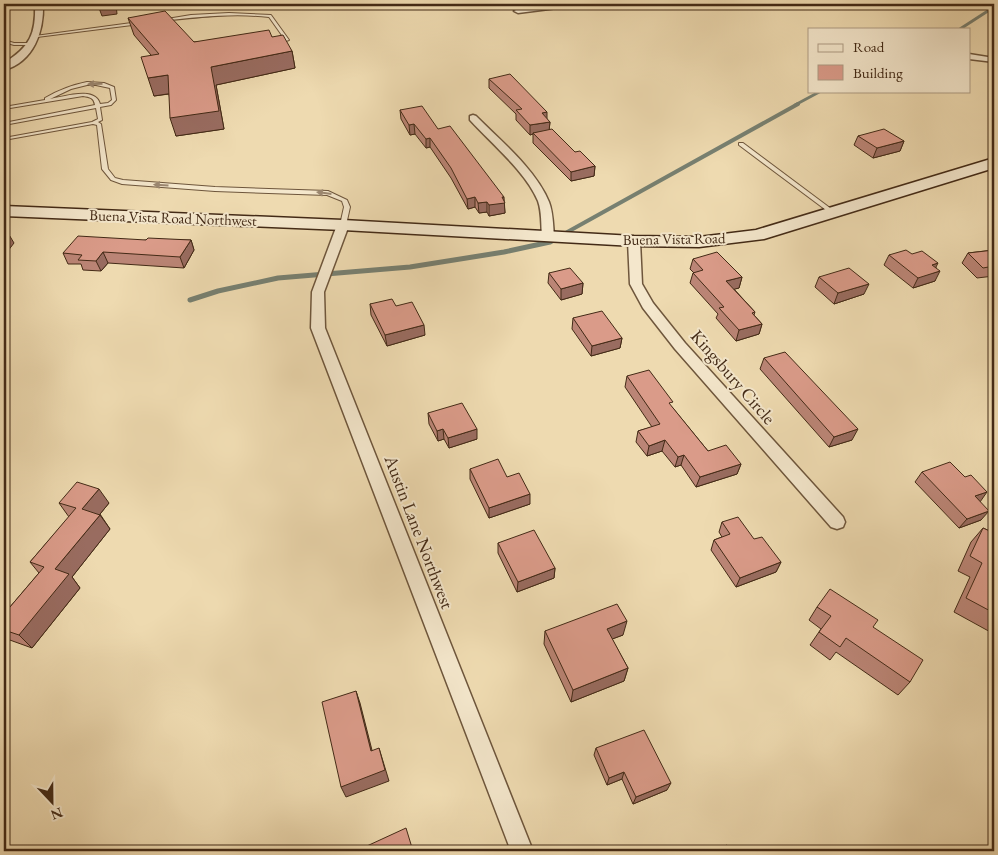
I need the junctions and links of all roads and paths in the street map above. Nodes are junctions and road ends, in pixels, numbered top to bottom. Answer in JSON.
{"nodes":[{"id":1,"x":39,"y":4,"type":"edge"},
{"id":2,"x":573,"y":4,"type":"edge"},
{"id":3,"x":518,"y":11,"type":"dead end"},
{"id":4,"x":157,"y":21,"type":"edge"},
{"id":5,"x":148,"y":22,"type":"edge"},
{"id":6,"x":37,"y":36,"type":"junction"},
{"id":7,"x":287,"y":40,"type":"edge"},
{"id":8,"x":4,"y":41,"type":"edge"},
{"id":9,"x":14,"y":44,"type":"junction"},
{"id":10,"x":33,"y":44,"type":"junction"},
{"id":11,"x":4,"y":46,"type":"edge"},
{"id":12,"x":970,"y":56,"type":"edge"},
{"id":13,"x":994,"y":60,"type":"edge"},
{"id":14,"x":4,"y":67,"type":"edge"},
{"id":15,"x":45,"y":101,"type":"junction"},
{"id":16,"x":98,"y":107,"type":"junction"},
{"id":17,"x":4,"y":108,"type":"edge"},
{"id":18,"x":473,"y":118,"type":"dead end"},
{"id":19,"x":93,"y":123,"type":"junction"},
{"id":20,"x":4,"y":124,"type":"edge"},
{"id":21,"x":4,"y":140,"type":"edge"},
{"id":22,"x":741,"y":144,"type":"dead end"},
{"id":23,"x":994,"y":163,"type":"edge"},
{"id":24,"x":4,"y":211,"type":"edge"},
{"id":25,"x":832,"y":212,"type":"junction"},
{"id":26,"x":343,"y":225,"type":"junction"},
{"id":27,"x":548,"y":236,"type":"junction"},
{"id":28,"x":634,"y":241,"type":"junction"},
{"id":29,"x":837,"y":522,"type":"dead end"},
{"id":30,"x":522,"y":851,"type":"edge"}],
"edges":[{"from":1,"to":6,"type":"street"},
{"from":2,"to":3,"type":"street"},
{"from":4,"to":7,"type":"lane"},
{"from":5,"to":6,"type":"lane"},
{"from":6,"to":10,"type":"street"},
{"from":8,"to":9,"type":"lane"},
{"from":9,"to":10,"type":"lane"},
{"from":9,"to":11,"type":"lane"},
{"from":10,"to":14,"type":"street"},
{"from":12,"to":13,"type":"street"},
{"from":15,"to":16,"type":"lane"},
{"from":16,"to":15,"type":"lane","one_way":true},
{"from":15,"to":17,"type":"lane"},
{"from":16,"to":19,"type":"lane"},
{"from":16,"to":20,"type":"lane"},
{"from":18,"to":27,"type":"street"},
{"from":19,"to":21,"type":"lane"},
{"from":26,"to":19,"type":"lane","one_way":true},
{"from":22,"to":25,"type":"lane"},
{"from":23,"to":25,"type":"street","name":"Buena Vista Road"},
{"from":24,"to":26,"type":"street","name":"Buena Vista Road Northwest"},
{"from":25,"to":28,"type":"street","name":"Buena Vista Road"},
{"from":26,"to":27,"type":"street","name":"Buena Vista Road"},
{"from":26,"to":30,"type":"street","name":"Austin Lane Northwest"},
{"from":27,"to":28,"type":"street","name":"Buena Vista Road"},
{"from":28,"to":29,"type":"street","name":"Kingsbury Circle"}]}
